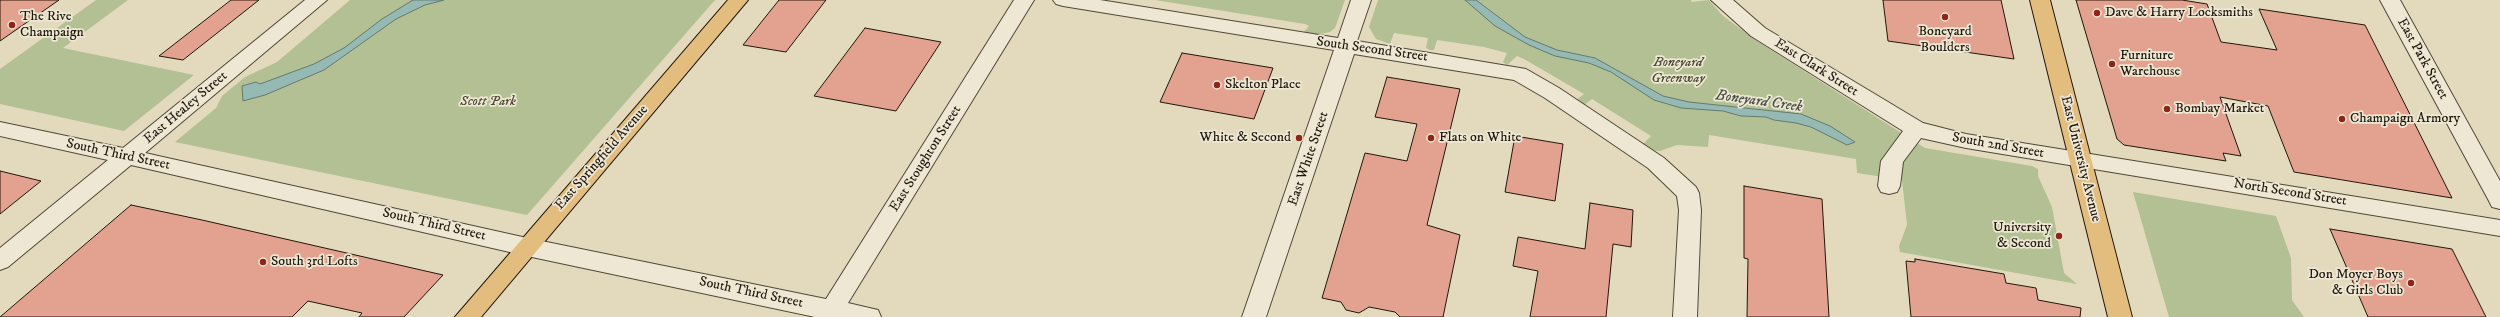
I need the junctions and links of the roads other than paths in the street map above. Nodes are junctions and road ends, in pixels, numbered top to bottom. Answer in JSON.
{"nodes":[{"id":1,"x":317,"y":0,"type":"edge"},
{"id":2,"x":738,"y":0,"type":"edge"},
{"id":3,"x":1024,"y":0,"type":"edge"},
{"id":4,"x":1063,"y":0,"type":"edge"},
{"id":5,"x":1721,"y":0,"type":"edge"},
{"id":6,"x":2040,"y":0,"type":"edge"},
{"id":7,"x":2390,"y":0,"type":"edge"},
{"id":8,"x":1360,"y":3,"type":"edge"},
{"id":9,"x":1347,"y":44,"type":"junction"},
{"id":10,"x":0,"y":129,"type":"edge"},
{"id":11,"x":1916,"y":129,"type":"junction"},
{"id":12,"x":127,"y":157,"type":"junction"},
{"id":13,"x":2080,"y":158,"type":"junction"},
{"id":14,"x":1889,"y":186,"type":"dead end"},
{"id":15,"x":2500,"y":201,"type":"edge"},
{"id":16,"x":2500,"y":228,"type":"edge"},
{"id":17,"x":527,"y":247,"type":"junction"},
{"id":18,"x":0,"y":261,"type":"edge"},
{"id":19,"x":829,"y":313,"type":"edge"},
{"id":20,"x":467,"y":317,"type":"edge"},
{"id":21,"x":869,"y":317,"type":"edge"},
{"id":22,"x":1254,"y":317,"type":"edge"},
{"id":23,"x":1685,"y":317,"type":"edge"},
{"id":24,"x":2120,"y":317,"type":"edge"}],
"edges":[{"from":1,"to":12,"type":"street","name":"East Healey Street"},
{"from":2,"to":17,"type":"main road","name":"East Springfield Avenue"},
{"from":3,"to":19,"type":"street","name":"East Stoughton Street"},
{"from":4,"to":9,"type":"street","name":"South Second Street"},
{"from":5,"to":11,"type":"street","name":"East Clark Street"},
{"from":6,"to":13,"type":"main road","name":"East University Avenue"},
{"from":7,"to":15,"type":"street","name":"East Park Street"},
{"from":8,"to":9,"type":"street","name":"East White Street"},
{"from":9,"to":22,"type":"street","name":"East White Street"},
{"from":9,"to":23,"type":"street","name":"South Second Street"},
{"from":10,"to":12,"type":"street","name":"South Third Street"},
{"from":11,"to":13,"type":"street","name":"South 2nd Street"},
{"from":11,"to":14,"type":"street"},
{"from":12,"to":17,"type":"street","name":"South Third Street"},
{"from":12,"to":18,"type":"street","name":"East Healey Street"},
{"from":13,"to":16,"type":"street","name":"North Second Street"},
{"from":13,"to":24,"type":"main road","name":"East University Avenue"},
{"from":17,"to":19,"type":"street","name":"South Third Street"},
{"from":17,"to":20,"type":"main road","name":"East Springfield Avenue"},
{"from":19,"to":21,"type":"street","name":"South Third Street"}]}
